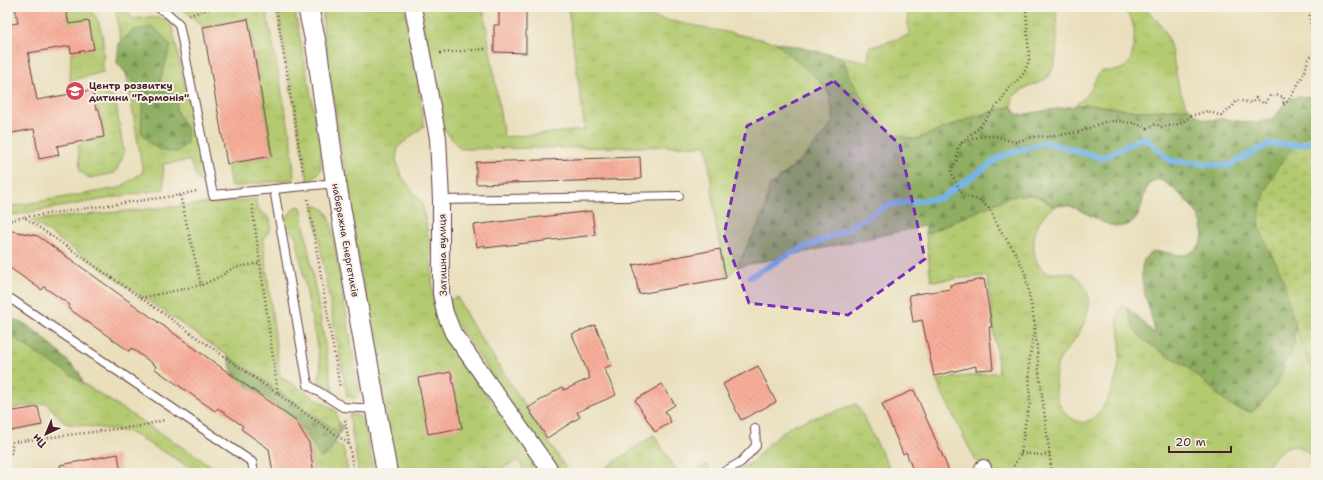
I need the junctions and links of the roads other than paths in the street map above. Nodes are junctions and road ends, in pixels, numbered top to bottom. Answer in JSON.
{"nodes":[{"id":1,"x":157,"y":7,"type":"edge"},
{"id":2,"x":308,"y":7,"type":"edge"},
{"id":3,"x":413,"y":7,"type":"edge"},
{"id":4,"x":336,"y":183,"type":"junction"},
{"id":5,"x":274,"y":189,"type":"junction"},
{"id":6,"x":679,"y":196,"type":"dead end"},
{"id":7,"x":441,"y":200,"type":"junction"},
{"id":8,"x":7,"y":300,"type":"edge"},
{"id":9,"x":376,"y":409,"type":"junction"},
{"id":10,"x":755,"y":429,"type":"dead end"},
{"id":11,"x":254,"y":473,"type":"edge"},
{"id":12,"x":387,"y":473,"type":"edge"},
{"id":13,"x":552,"y":473,"type":"edge"},
{"id":14,"x":722,"y":473,"type":"edge"}],
"edges":[{"from":1,"to":5,"type":"lane"},
{"from":2,"to":4,"type":"street","name":"набережна Енергетиків"},
{"from":3,"to":7,"type":"street","name":"Затишна вулиця"},
{"from":4,"to":5,"type":"lane"},
{"from":4,"to":9,"type":"street","name":"набережна Енергетиків"},
{"from":5,"to":9,"type":"lane"},
{"from":6,"to":7,"type":"lane"},
{"from":7,"to":13,"type":"street","name":"Затишна вулиця"},
{"from":8,"to":11,"type":"lane"},
{"from":9,"to":12,"type":"street","name":"набережна Енергетиків"},
{"from":10,"to":14,"type":"lane"}]}
